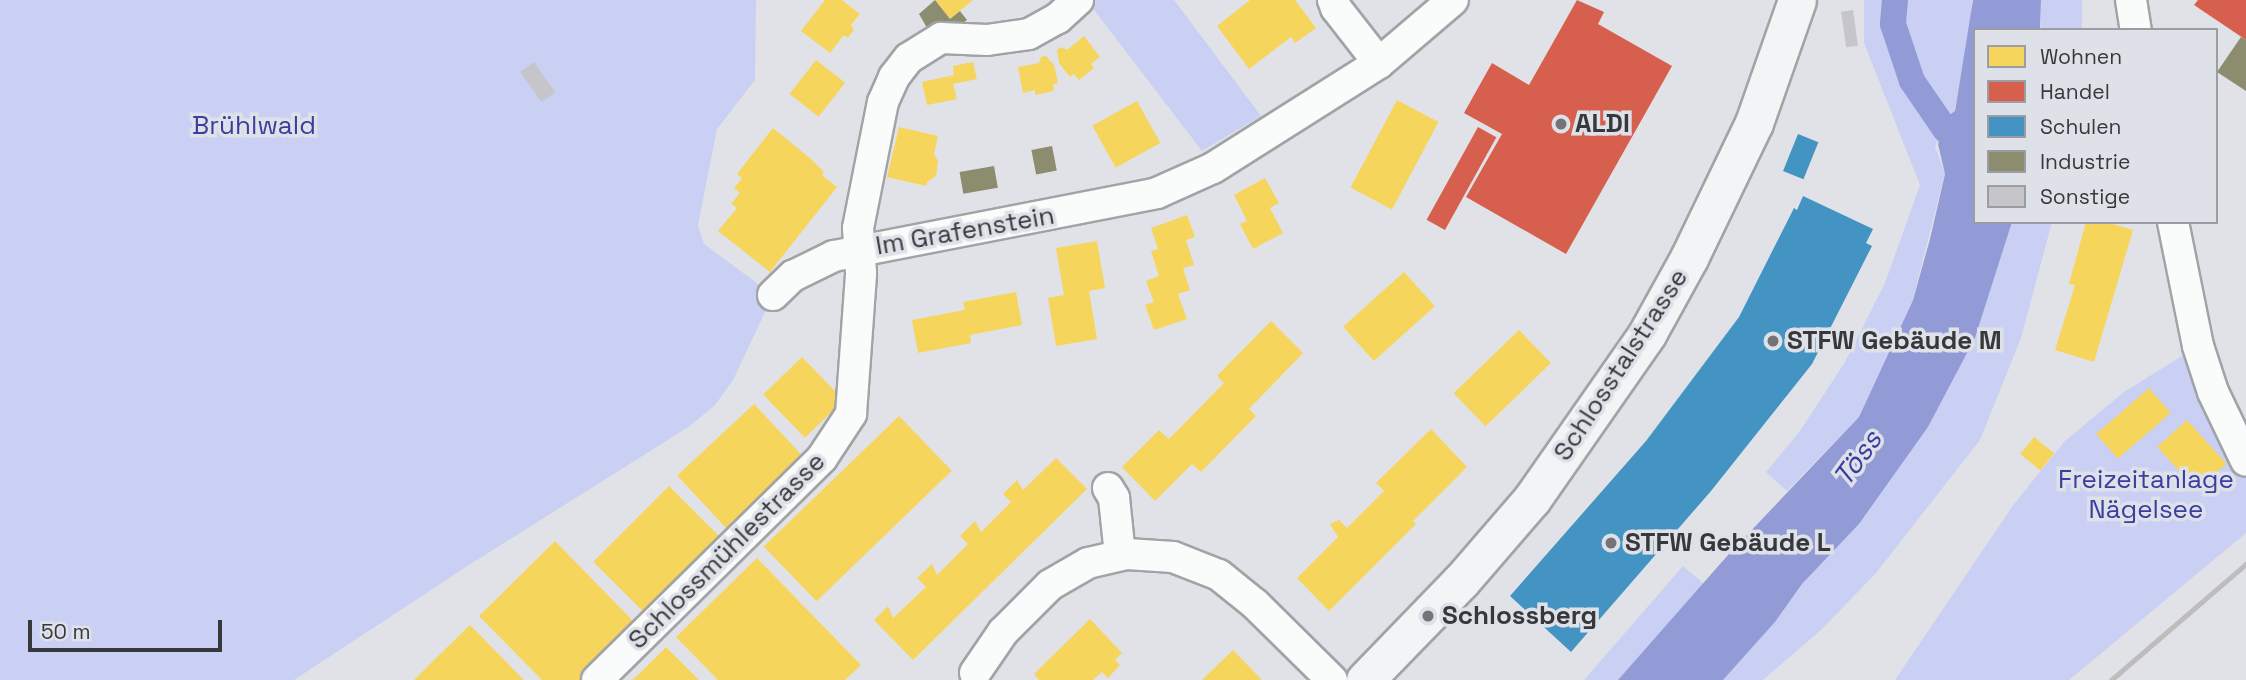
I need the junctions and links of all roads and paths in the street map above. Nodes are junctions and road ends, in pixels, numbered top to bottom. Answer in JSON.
{"nodes":[{"id":1,"x":1078,"y":0,"type":"edge"},
{"id":2,"x":1333,"y":0,"type":"edge"},
{"id":3,"x":1453,"y":0,"type":"edge"},
{"id":4,"x":1797,"y":0,"type":"edge"},
{"id":5,"x":2131,"y":0,"type":"edge"},
{"id":6,"x":2136,"y":28,"type":"edge"},
{"id":7,"x":1379,"y":63,"type":"junction"},
{"id":8,"x":2173,"y":224,"type":"edge"},
{"id":9,"x":859,"y":250,"type":"junction"},
{"id":10,"x":773,"y":295,"type":"dead end"},
{"id":11,"x":2246,"y":461,"type":"edge"},
{"id":12,"x":1108,"y":488,"type":"dead end"},
{"id":13,"x":1120,"y":555,"type":"junction"},
{"id":14,"x":975,"y":673,"type":"dead end"},
{"id":15,"x":597,"y":680,"type":"edge"},
{"id":16,"x":1332,"y":680,"type":"edge"},
{"id":17,"x":1365,"y":680,"type":"edge"}],
"edges":[{"from":1,"to":9,"type":"street","name":"Im Grafenstein"},
{"from":2,"to":7,"type":"street"},
{"from":3,"to":7,"type":"street","name":"Im Grafenstein"},
{"from":4,"to":17,"type":"main road","name":"Schlosstalstrasse"},
{"from":5,"to":6,"type":"street"},
{"from":7,"to":9,"type":"street","name":"Im Grafenstein"},
{"from":8,"to":11,"type":"street"},
{"from":9,"to":10,"type":"street"},
{"from":9,"to":15,"type":"street","name":"Schlossmühlestrasse"},
{"from":12,"to":13,"type":"street"},
{"from":13,"to":14,"type":"street"},
{"from":13,"to":16,"type":"street"}]}
